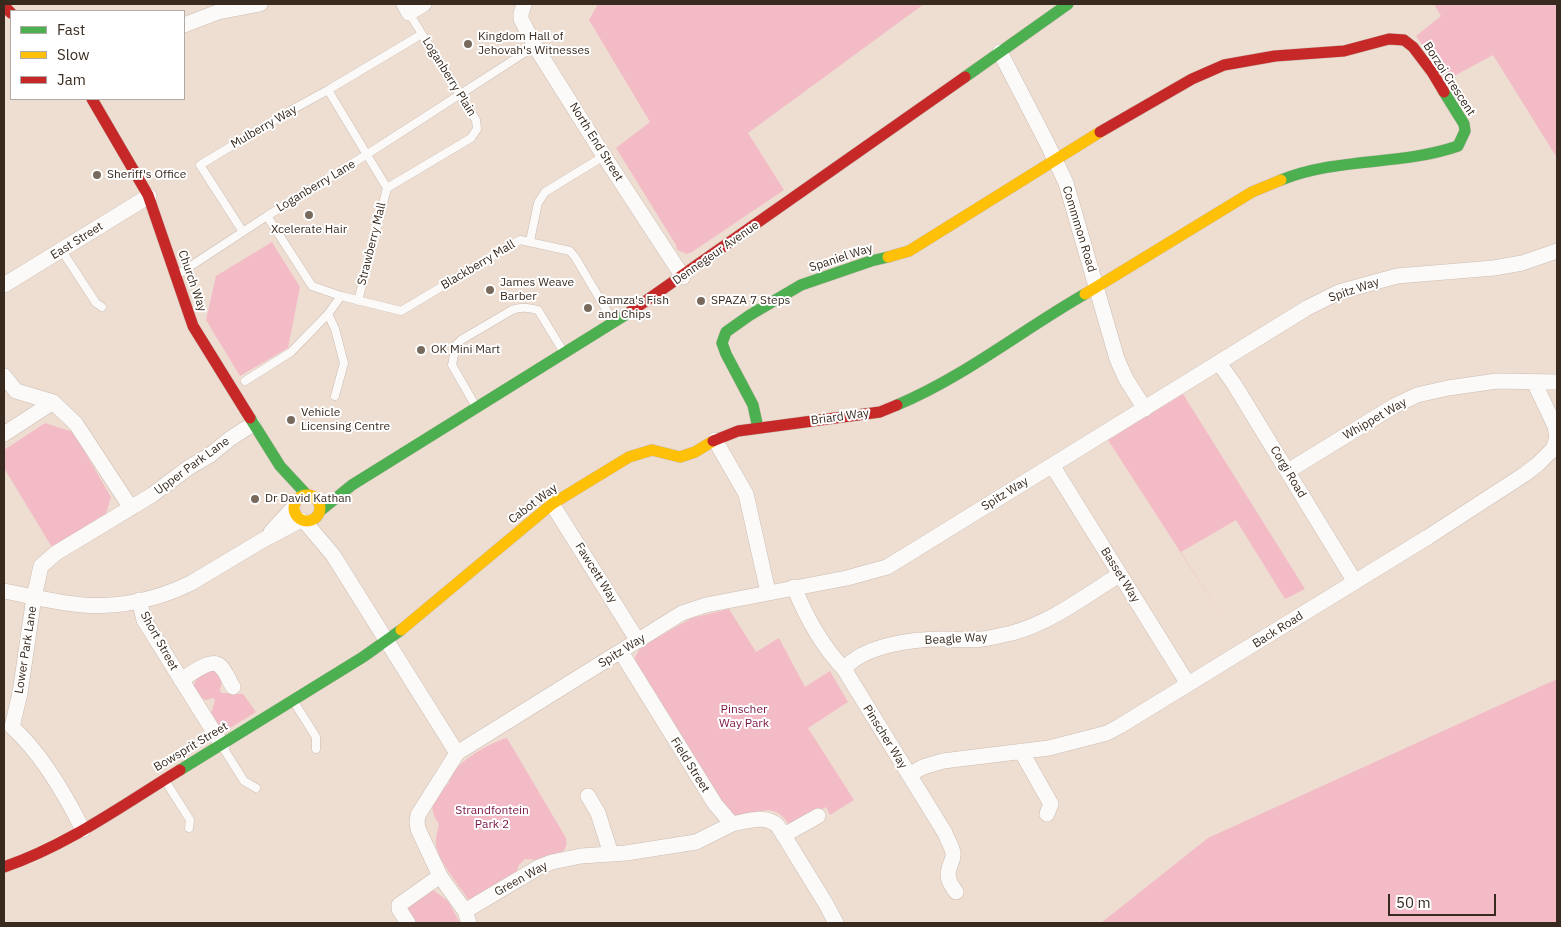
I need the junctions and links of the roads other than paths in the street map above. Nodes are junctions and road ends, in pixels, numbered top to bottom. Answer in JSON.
{"nodes":[{"id":1,"x":260,"y":4,"type":"edge"},
{"id":2,"x":424,"y":4,"type":"edge"},
{"id":3,"x":524,"y":4,"type":"edge"},
{"id":4,"x":1068,"y":4,"type":"edge"},
{"id":5,"x":406,"y":8,"type":"edge"},
{"id":6,"x":185,"y":25,"type":"edge"},
{"id":7,"x":422,"y":34,"type":"junction"},
{"id":8,"x":535,"y":46,"type":"junction"},
{"id":9,"x":1000,"y":52,"type":"junction"},
{"id":10,"x":328,"y":90,"type":"junction"},
{"id":11,"x":460,"y":94,"type":"junction"},
{"id":12,"x":93,"y":100,"type":"edge"},
{"id":13,"x":366,"y":155,"type":"junction"},
{"id":14,"x":604,"y":156,"type":"junction"},
{"id":15,"x":1056,"y":161,"type":"junction"},
{"id":16,"x":387,"y":188,"type":"junction"},
{"id":17,"x":149,"y":196,"type":"junction"},
{"id":18,"x":267,"y":216,"type":"junction"},
{"id":19,"x":243,"y":232,"type":"junction"},
{"id":20,"x":530,"y":241,"type":"junction"},
{"id":21,"x":62,"y":250,"type":"junction"},
{"id":22,"x":1557,"y":251,"type":"edge"},
{"id":23,"x":175,"y":276,"type":"junction"},
{"id":24,"x":683,"y":277,"type":"junction"},
{"id":25,"x":4,"y":285,"type":"edge"},
{"id":26,"x":1097,"y":288,"type":"junction"},
{"id":27,"x":340,"y":296,"type":"junction"},
{"id":28,"x":358,"y":301,"type":"junction"},
{"id":29,"x":102,"y":307,"type":"dead end"},
{"id":30,"x":328,"y":314,"type":"junction"},
{"id":31,"x":613,"y":322,"type":"junction"},
{"id":32,"x":564,"y":353,"type":"junction"},
{"id":33,"x":1219,"y":363,"type":"junction"},
{"id":34,"x":4,"y":376,"type":"edge"},
{"id":35,"x":245,"y":381,"type":"dead end"},
{"id":36,"x":1534,"y":382,"type":"junction"},
{"id":37,"x":1557,"y":382,"type":"edge"},
{"id":38,"x":335,"y":396,"type":"dead end"},
{"id":39,"x":53,"y":402,"type":"junction"},
{"id":40,"x":476,"y":407,"type":"junction"},
{"id":41,"x":1145,"y":409,"type":"junction"},
{"id":42,"x":253,"y":424,"type":"junction"},
{"id":43,"x":758,"y":428,"type":"junction"},
{"id":44,"x":4,"y":434,"type":"edge"},
{"id":45,"x":715,"y":440,"type":"junction"},
{"id":46,"x":1052,"y":465,"type":"junction"},
{"id":47,"x":280,"y":466,"type":"junction"},
{"id":48,"x":1288,"y":471,"type":"junction"},
{"id":49,"x":352,"y":485,"type":"junction"},
{"id":50,"x":310,"y":496,"type":"junction"},
{"id":51,"x":552,"y":504,"type":"junction"},
{"id":52,"x":131,"y":508,"type":"junction"},
{"id":53,"x":305,"y":513,"type":"junction"},
{"id":54,"x":1119,"y":575,"type":"junction"},
{"id":55,"x":1355,"y":582,"type":"junction"},
{"id":56,"x":794,"y":587,"type":"junction"},
{"id":57,"x":4,"y":591,"type":"edge"},
{"id":58,"x":768,"y":592,"type":"junction"},
{"id":59,"x":34,"y":597,"type":"junction"},
{"id":60,"x":139,"y":600,"type":"junction"},
{"id":61,"x":386,"y":640,"type":"junction"},
{"id":62,"x":638,"y":641,"type":"junction"},
{"id":63,"x":620,"y":652,"type":"junction"},
{"id":64,"x":844,"y":669,"type":"junction"},
{"id":65,"x":181,"y":680,"type":"junction"},
{"id":66,"x":1188,"y":684,"type":"junction"},
{"id":67,"x":233,"y":687,"type":"dead end"},
{"id":68,"x":293,"y":700,"type":"junction"},
{"id":69,"x":8,"y":728,"type":"edge"},
{"id":70,"x":222,"y":745,"type":"junction"},
{"id":71,"x":316,"y":749,"type":"dead end"},
{"id":72,"x":1021,"y":751,"type":"junction"},
{"id":73,"x":457,"y":753,"type":"junction"},
{"id":74,"x":909,"y":775,"type":"junction"},
{"id":75,"x":165,"y":779,"type":"junction"},
{"id":76,"x":256,"y":788,"type":"dead end"},
{"id":77,"x":588,"y":796,"type":"dead end"},
{"id":78,"x":1048,"y":814,"type":"dead end"},
{"id":79,"x":818,"y":816,"type":"dead end"},
{"id":80,"x":732,"y":824,"type":"junction"},
{"id":81,"x":189,"y":828,"type":"dead end"},
{"id":82,"x":83,"y":830,"type":"junction"},
{"id":83,"x":784,"y":835,"type":"junction"},
{"id":84,"x":611,"y":854,"type":"junction"},
{"id":85,"x":4,"y":867,"type":"edge"},
{"id":86,"x":440,"y":876,"type":"junction"},
{"id":87,"x":956,"y":892,"type":"dead end"},
{"id":88,"x":467,"y":917,"type":"edge"},
{"id":89,"x":408,"y":923,"type":"edge"},
{"id":90,"x":836,"y":923,"type":"edge"}],
"edges":[{"from":1,"to":6,"type":"street"},
{"from":2,"to":5,"type":"street"},
{"from":3,"to":8,"type":"street","name":"North End Street"},
{"from":4,"to":9,"type":"street","name":"Dennegeur Avenue"},
{"from":5,"to":7,"type":"lane"},
{"from":7,"to":10,"type":"lane","name":"Loganberry Plain"},
{"from":7,"to":11,"type":"lane","name":"Loganberry Plain"},
{"from":8,"to":11,"type":"lane","name":"Loganberry Lane"},
{"from":8,"to":14,"type":"street","name":"North End Street"},
{"from":9,"to":15,"type":"street","name":"Commmon Road"},
{"from":9,"to":24,"type":"street","name":"Dennegeur Avenue"},
{"from":10,"to":13,"type":"lane"},
{"from":10,"to":19,"type":"lane","name":"Mulberry Way"},
{"from":11,"to":13,"type":"lane","name":"Loganberry Lane"},
{"from":11,"to":16,"type":"lane","name":"Loganberry Plain"},
{"from":12,"to":17,"type":"street","name":"Church Way"},
{"from":13,"to":16,"type":"lane"},
{"from":13,"to":18,"type":"lane","name":"Loganberry Lane"},
{"from":14,"to":20,"type":"lane"},
{"from":14,"to":24,"type":"street","name":"North End Street"},
{"from":15,"to":26,"type":"street","name":"Commmon Road"},
{"from":15,"to":26,"type":"street","name":"Borzoi Crescent"},
{"from":15,"to":43,"type":"street","name":"Spaniel Way"},
{"from":16,"to":28,"type":"lane","name":"Strawberry Mall"},
{"from":17,"to":21,"type":"street","name":"East Street"},
{"from":17,"to":23,"type":"street","name":"Church Way"},
{"from":18,"to":19,"type":"lane","name":"Loganberry Lane"},
{"from":18,"to":27,"type":"lane"},
{"from":19,"to":23,"type":"lane","name":"Loganberry Lane"},
{"from":20,"to":28,"type":"lane","name":"Blackberry Mall"},
{"from":20,"to":31,"type":"lane","name":"Blackberry Mall"},
{"from":21,"to":25,"type":"street","name":"East Street"},
{"from":21,"to":29,"type":"lane"},
{"from":22,"to":33,"type":"street","name":"Spitz Way"},
{"from":23,"to":42,"type":"street","name":"Church Way"},
{"from":24,"to":31,"type":"street","name":"Dennegeur Avenue"},
{"from":26,"to":41,"type":"street","name":"Commmon Road"},
{"from":26,"to":43,"type":"street","name":"Briard Way"},
{"from":27,"to":28,"type":"lane"},
{"from":27,"to":30,"type":"lane"},
{"from":30,"to":35,"type":"lane"},
{"from":30,"to":38,"type":"lane"},
{"from":31,"to":32,"type":"street","name":"Dennegeur Avenue"},
{"from":32,"to":40,"type":"street","name":"Dennegeur Avenue"},
{"from":32,"to":40,"type":"lane"},
{"from":33,"to":41,"type":"street","name":"Spitz Way"},
{"from":33,"to":48,"type":"street","name":"Corgi Road"},
{"from":34,"to":39,"type":"street"},
{"from":36,"to":37,"type":"street","name":"Whippet Way"},
{"from":36,"to":48,"type":"street","name":"Whippet Way"},
{"from":36,"to":55,"type":"street","name":"Back Road"},
{"from":39,"to":44,"type":"street"},
{"from":39,"to":52,"type":"street"},
{"from":40,"to":49,"type":"street","name":"Dennegeur Avenue"},
{"from":41,"to":46,"type":"street","name":"Spitz Way"},
{"from":42,"to":47,"type":"street","name":"Church Way"},
{"from":42,"to":52,"type":"street","name":"Upper Park Lane"},
{"from":43,"to":45,"type":"street","name":"Briard Way"},
{"from":45,"to":51,"type":"street","name":"Cabot Way"},
{"from":45,"to":58,"type":"street"},
{"from":46,"to":54,"type":"street","name":"Basset Way"},
{"from":46,"to":56,"type":"street","name":"Spitz Way"},
{"from":47,"to":50,"type":"street","name":"Church Way"},
{"from":47,"to":53,"type":"street","name":"Church Way"},
{"from":48,"to":55,"type":"street","name":"Corgi Road"},
{"from":49,"to":50,"type":"street","name":"Dennegeur Avenue"},
{"from":49,"to":53,"type":"street","name":"Dennegeur Avenue"},
{"from":50,"to":53,"type":"street","name":"Dennegeur Avenue"},
{"from":50,"to":53,"type":"street","name":"Church Way"},
{"from":51,"to":61,"type":"street","name":"Cabot Way"},
{"from":51,"to":62,"type":"street","name":"Fawcett Way"},
{"from":52,"to":59,"type":"street","name":"Upper Park Lane"},
{"from":53,"to":60,"type":"street","name":"Dennegeur Avenue"},
{"from":53,"to":61,"type":"street"},
{"from":54,"to":64,"type":"street","name":"Beagle Way"},
{"from":54,"to":66,"type":"street","name":"Basset Way"},
{"from":55,"to":66,"type":"street","name":"Back Road"},
{"from":56,"to":58,"type":"street","name":"Spitz Way"},
{"from":56,"to":64,"type":"street","name":"Pinscher Way"},
{"from":57,"to":59,"type":"street","name":"Dennegeur Avenue"},
{"from":58,"to":62,"type":"street","name":"Spitz Way"},
{"from":59,"to":60,"type":"street","name":"Dennegeur Avenue"},
{"from":59,"to":69,"type":"street","name":"Lower Park Lane"},
{"from":60,"to":65,"type":"street","name":"Short Street"},
{"from":61,"to":68,"type":"street","name":"Bowsprit Street"},
{"from":61,"to":73,"type":"street"},
{"from":62,"to":63,"type":"street","name":"Spitz Way"},
{"from":63,"to":73,"type":"street","name":"Spitz Way"},
{"from":63,"to":80,"type":"street","name":"Field Street"},
{"from":64,"to":74,"type":"street","name":"Pinscher Way"},
{"from":65,"to":67,"type":"street","name":"Short Street"},
{"from":65,"to":70,"type":"street","name":"Short Street"},
{"from":66,"to":72,"type":"street","name":"Back Road"},
{"from":68,"to":70,"type":"street","name":"Bowsprit Street"},
{"from":68,"to":71,"type":"lane"},
{"from":69,"to":82,"type":"street","name":"Lower Park Lane"},
{"from":70,"to":75,"type":"street","name":"Bowsprit Street"},
{"from":70,"to":76,"type":"lane"},
{"from":72,"to":74,"type":"street","name":"Back Road"},
{"from":72,"to":78,"type":"street"},
{"from":73,"to":86,"type":"street","name":"Spitz Way"},
{"from":74,"to":87,"type":"street","name":"Pinscher Way"},
{"from":75,"to":81,"type":"lane"},
{"from":75,"to":82,"type":"street","name":"Bowsprit Street"},
{"from":77,"to":84,"type":"street"},
{"from":79,"to":83,"type":"street"},
{"from":80,"to":83,"type":"street"},
{"from":80,"to":84,"type":"street","name":"Green Way"},
{"from":82,"to":85,"type":"street","name":"Bowsprit Street"},
{"from":83,"to":90,"type":"street"},
{"from":84,"to":88,"type":"street","name":"Green Way"},
{"from":86,"to":88,"type":"street"},
{"from":86,"to":89,"type":"street"}]}
